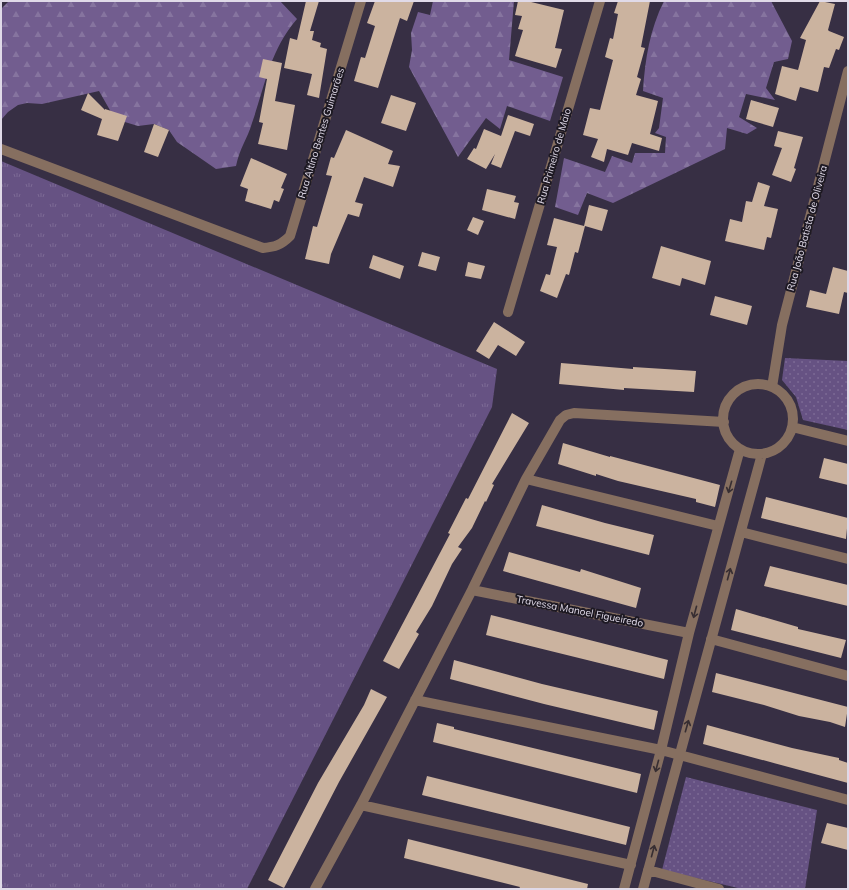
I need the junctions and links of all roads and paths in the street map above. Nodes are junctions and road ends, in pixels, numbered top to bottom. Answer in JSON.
{"nodes":[{"id":1,"x":361,"y":1,"type":"edge"},
{"id":2,"x":600,"y":1,"type":"edge"},
{"id":3,"x":848,"y":71,"type":"edge"},
{"id":4,"x":1,"y":149,"type":"edge"},
{"id":5,"x":508,"y":312,"type":"dead end"},
{"id":6,"x":772,"y":387,"type":"junction"},
{"id":7,"x":724,"y":422,"type":"junction"},
{"id":8,"x":792,"y":427,"type":"junction"},
{"id":9,"x":848,"y":442,"type":"edge"},
{"id":10,"x":740,"y":449,"type":"junction"},
{"id":11,"x":762,"y":454,"type":"junction"},
{"id":12,"x":526,"y":479,"type":"junction"},
{"id":13,"x":718,"y":526,"type":"junction"},
{"id":14,"x":741,"y":532,"type":"junction"},
{"id":15,"x":848,"y":559,"type":"edge"},
{"id":16,"x":472,"y":590,"type":"junction"},
{"id":17,"x":689,"y":633,"type":"junction"},
{"id":18,"x":711,"y":639,"type":"junction"},
{"id":19,"x":848,"y":676,"type":"edge"},
{"id":20,"x":415,"y":700,"type":"junction"},
{"id":21,"x":661,"y":750,"type":"junction"},
{"id":22,"x":679,"y":755,"type":"junction"},
{"id":23,"x":848,"y":800,"type":"edge"},
{"id":24,"x":361,"y":805,"type":"junction"},
{"id":25,"x":631,"y":865,"type":"junction"},
{"id":26,"x":648,"y":870,"type":"junction"},
{"id":27,"x":316,"y":889,"type":"edge"},
{"id":28,"x":624,"y":889,"type":"edge"},
{"id":29,"x":643,"y":889,"type":"edge"},
{"id":30,"x":719,"y":889,"type":"edge"}],
"edges":[{"from":1,"to":4,"type":"street","name":"Rua Altíno Bentes Guimarães"},
{"from":2,"to":5,"type":"street","name":"Rua Primeiro de Maio"},
{"from":3,"to":6,"type":"street","name":"Rua João Batista de Oliveira"},
{"from":6,"to":7,"type":"street"},
{"from":6,"to":8,"type":"street"},
{"from":7,"to":10,"type":"street"},
{"from":7,"to":12,"type":"street"},
{"from":8,"to":9,"type":"street"},
{"from":8,"to":11,"type":"street"},
{"from":10,"to":11,"type":"street"},
{"from":10,"to":13,"type":"street","one_way":true},
{"from":11,"to":14,"type":"street"},
{"from":12,"to":13,"type":"street"},
{"from":12,"to":16,"type":"street"},
{"from":13,"to":17,"type":"street","one_way":true},
{"from":14,"to":15,"type":"street"},
{"from":18,"to":14,"type":"street","one_way":true},
{"from":16,"to":17,"type":"street","name":"Travessa Manoel Figueiredo"},
{"from":16,"to":20,"type":"street"},
{"from":17,"to":21,"type":"street"},
{"from":18,"to":19,"type":"street"},
{"from":22,"to":18,"type":"street","one_way":true},
{"from":20,"to":21,"type":"street"},
{"from":20,"to":24,"type":"street"},
{"from":21,"to":22,"type":"street"},
{"from":21,"to":25,"type":"street","one_way":true},
{"from":22,"to":23,"type":"street"},
{"from":26,"to":22,"type":"street","one_way":true},
{"from":24,"to":25,"type":"street"},
{"from":24,"to":27,"type":"street"},
{"from":25,"to":28,"type":"street"},
{"from":26,"to":29,"type":"street"},
{"from":26,"to":30,"type":"street"}]}
